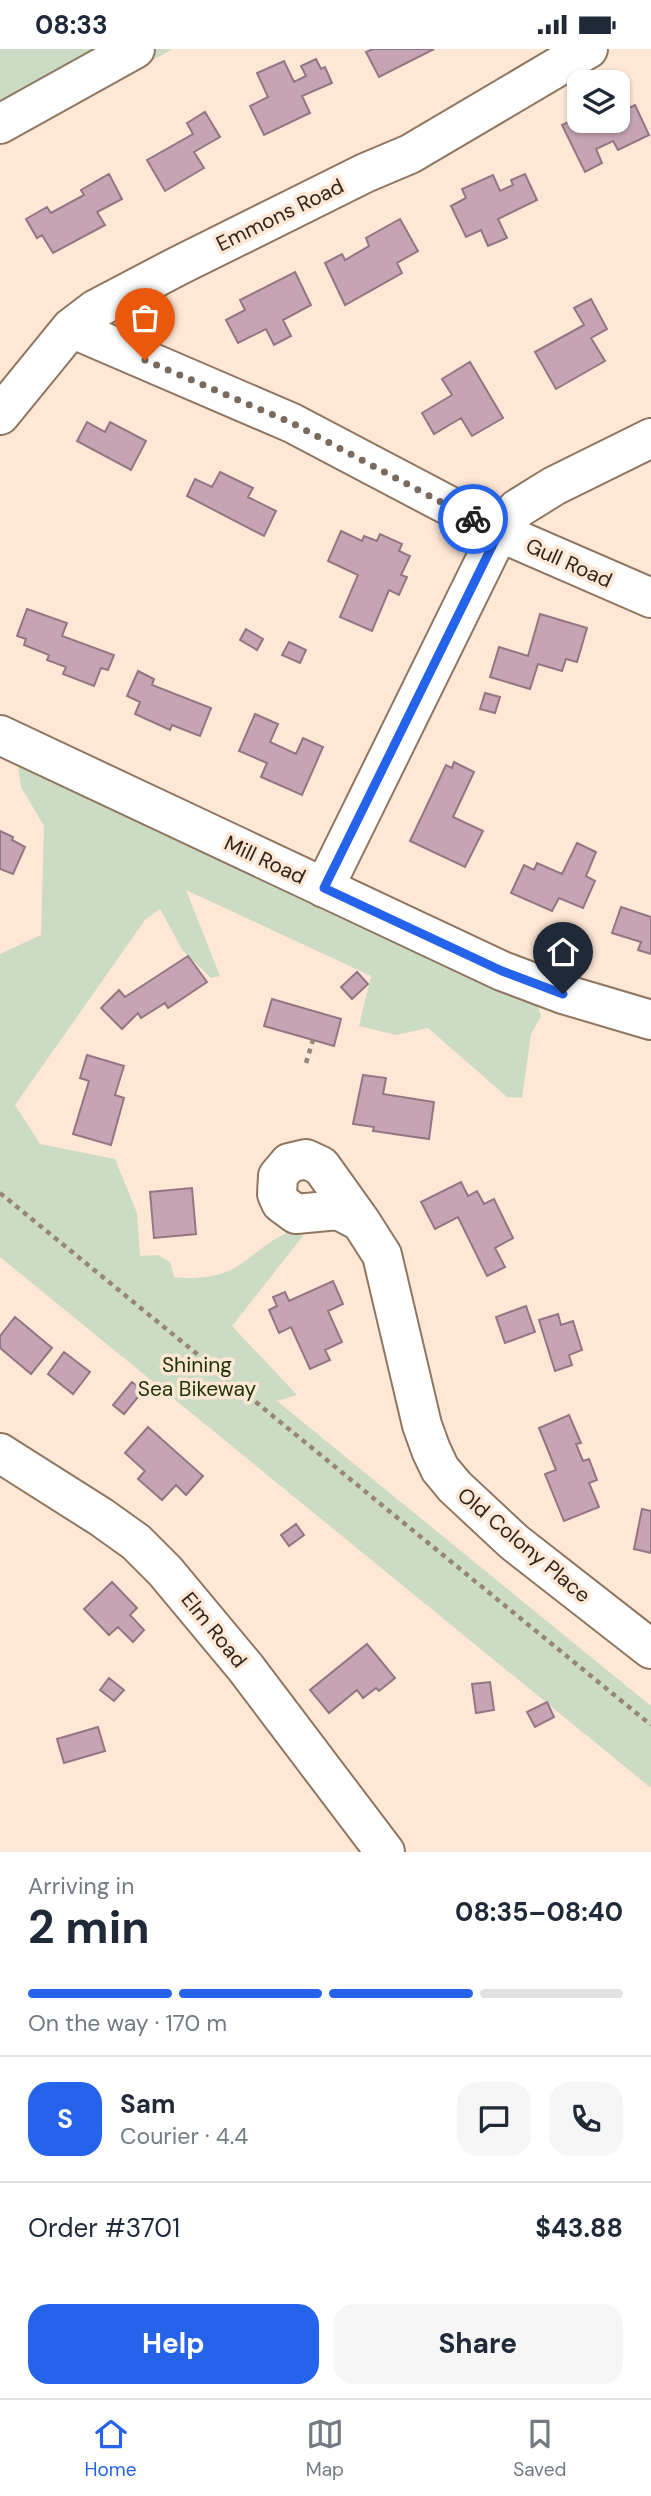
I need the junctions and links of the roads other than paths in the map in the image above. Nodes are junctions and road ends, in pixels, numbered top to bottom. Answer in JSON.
{"nodes":[{"id":1,"x":135,"y":49,"type":"edge"},
{"id":2,"x":588,"y":49,"type":"edge"},
{"id":3,"x":0,"y":124,"type":"edge"},
{"id":4,"x":71,"y":328,"type":"junction"},
{"id":5,"x":0,"y":415,"type":"edge"},
{"id":6,"x":651,"y":438,"type":"edge"},
{"id":7,"x":499,"y":532,"type":"junction"},
{"id":8,"x":651,"y":598,"type":"edge"},
{"id":9,"x":0,"y":735,"type":"edge"},
{"id":10,"x":324,"y":888,"type":"junction"},
{"id":11,"x":651,"y":1020,"type":"edge"},
{"id":12,"x":361,"y":1222,"type":"dead end"},
{"id":13,"x":0,"y":1453,"type":"edge"},
{"id":14,"x":651,"y":1649,"type":"edge"},
{"id":15,"x":385,"y":1852,"type":"edge"}],
"edges":[{"from":1,"to":3,"type":"street"},
{"from":2,"to":4,"type":"street","name":"Emmons Road"},
{"from":4,"to":5,"type":"street","name":"Emmons Road"},
{"from":4,"to":7,"type":"street","name":"Gull Road"},
{"from":6,"to":7,"type":"street"},
{"from":7,"to":8,"type":"street","name":"Gull Road"},
{"from":7,"to":10,"type":"street"},
{"from":9,"to":10,"type":"street","name":"Mill Road"},
{"from":10,"to":11,"type":"street","name":"Mill Road"},
{"from":12,"to":14,"type":"street","name":"Old Colony Place"},
{"from":13,"to":15,"type":"street","name":"Elm Road"}]}
